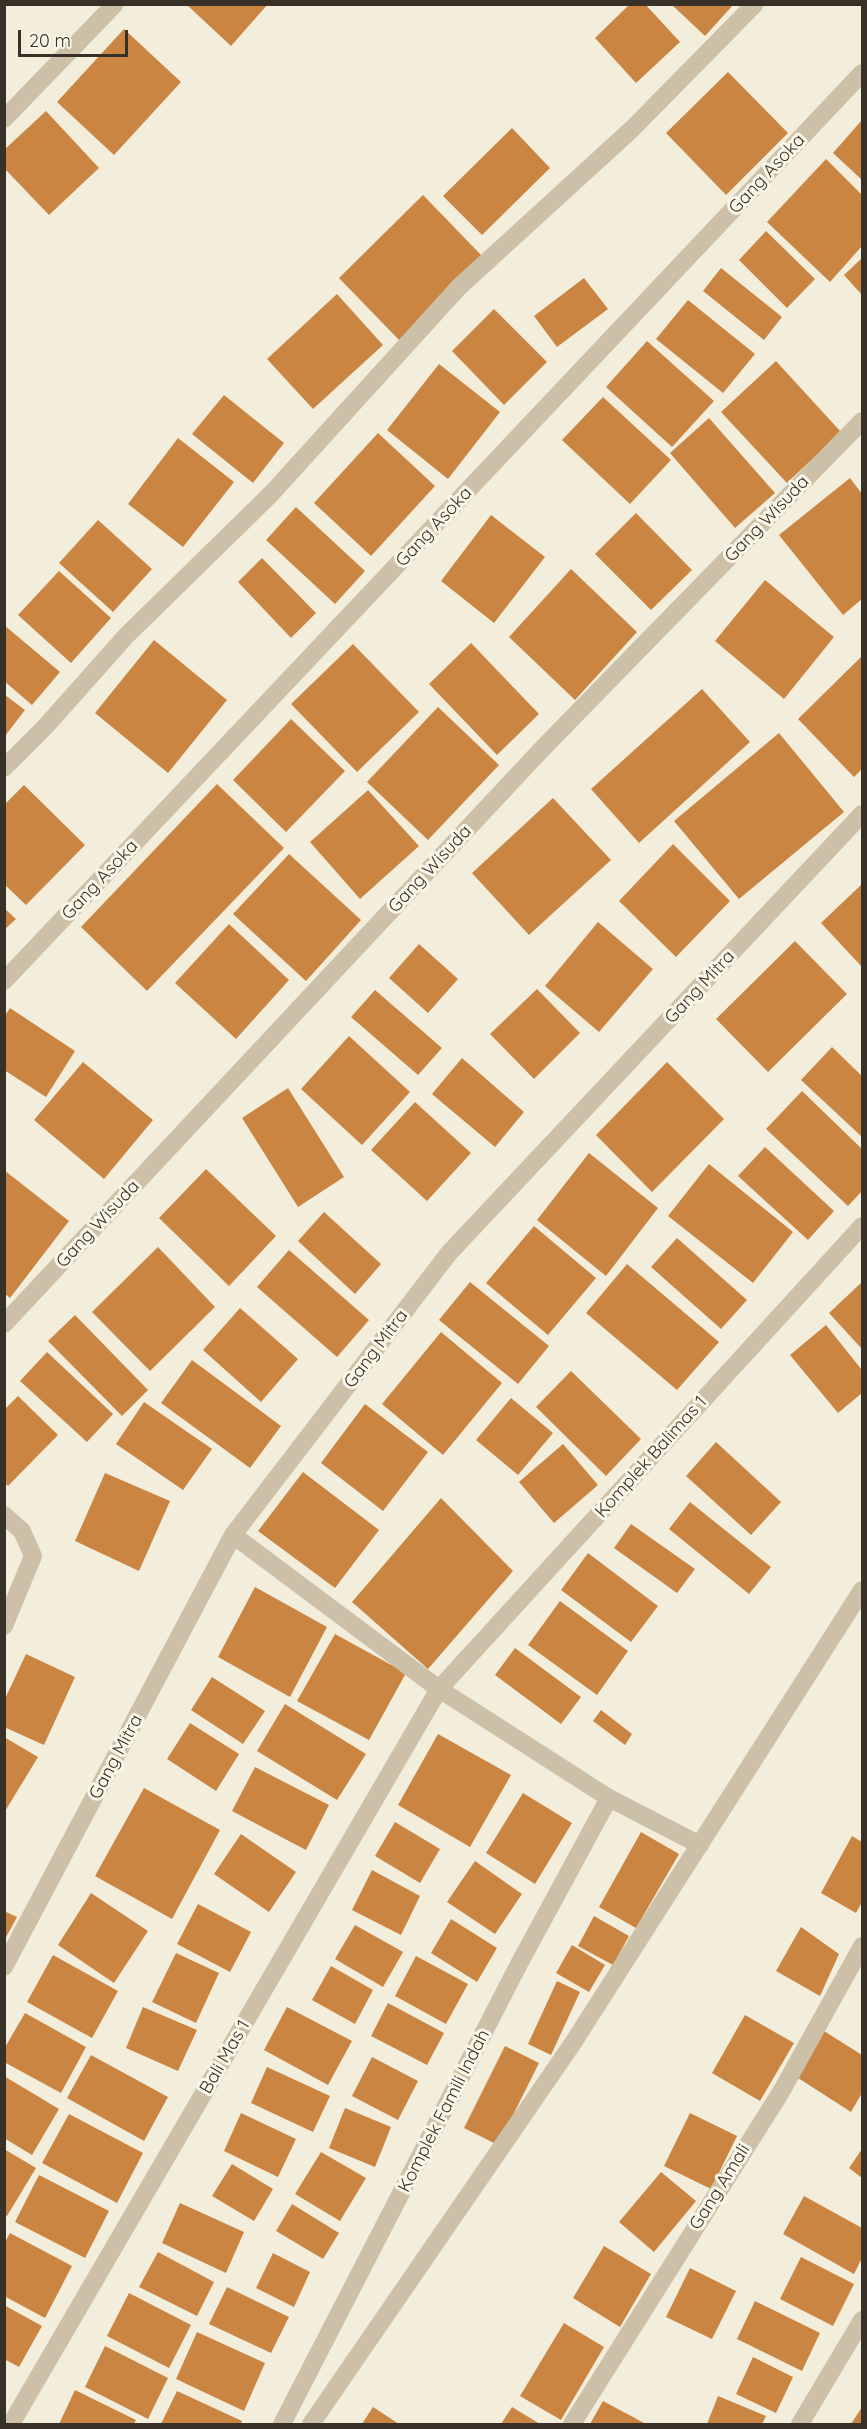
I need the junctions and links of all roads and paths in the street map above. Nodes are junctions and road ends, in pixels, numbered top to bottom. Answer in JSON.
{"nodes":[{"id":1,"x":114,"y":4,"type":"edge"},
{"id":2,"x":755,"y":4,"type":"edge"},
{"id":3,"x":862,"y":73,"type":"edge"},
{"id":4,"x":4,"y":119,"type":"edge"},
{"id":5,"x":862,"y":421,"type":"edge"},
{"id":6,"x":4,"y":768,"type":"edge"},
{"id":7,"x":862,"y":814,"type":"edge"},
{"id":8,"x":4,"y":981,"type":"edge"},
{"id":9,"x":862,"y":1226,"type":"edge"},
{"id":10,"x":4,"y":1324,"type":"edge"},
{"id":11,"x":4,"y":1515,"type":"edge"},
{"id":12,"x":233,"y":1535,"type":"junction"},
{"id":13,"x":862,"y":1590,"type":"edge"},
{"id":14,"x":4,"y":1626,"type":"edge"},
{"id":15,"x":439,"y":1689,"type":"junction"},
{"id":16,"x":609,"y":1798,"type":"junction"},
{"id":17,"x":700,"y":1845,"type":"junction"},
{"id":18,"x":862,"y":1946,"type":"edge"},
{"id":19,"x":4,"y":1967,"type":"edge"},
{"id":20,"x":862,"y":2320,"type":"edge"},
{"id":21,"x":11,"y":2424,"type":"edge"},
{"id":22,"x":282,"y":2424,"type":"edge"},
{"id":23,"x":311,"y":2424,"type":"edge"},
{"id":24,"x":572,"y":2424,"type":"edge"},
{"id":25,"x":800,"y":2424,"type":"edge"}],
"edges":[{"from":1,"to":4,"type":"street"},
{"from":2,"to":6,"type":"street"},
{"from":3,"to":8,"type":"street","name":"Gang Asoka"},
{"from":5,"to":10,"type":"street","name":"Gang Wisuda"},
{"from":7,"to":12,"type":"street","name":"Gang Mitra"},
{"from":9,"to":15,"type":"street","name":"Komplek Balimas 1"},
{"from":11,"to":14,"type":"street"},
{"from":12,"to":15,"type":"street"},
{"from":12,"to":19,"type":"street","name":"Gang Mitra"},
{"from":13,"to":17,"type":"street"},
{"from":15,"to":16,"type":"street"},
{"from":15,"to":21,"type":"street","name":"Bali Mas 1"},
{"from":16,"to":17,"type":"street"},
{"from":16,"to":22,"type":"street","name":"Komplek Famili Indah"},
{"from":17,"to":23,"type":"street"},
{"from":18,"to":24,"type":"street","name":"Gang Amali"},
{"from":20,"to":25,"type":"street"}]}
